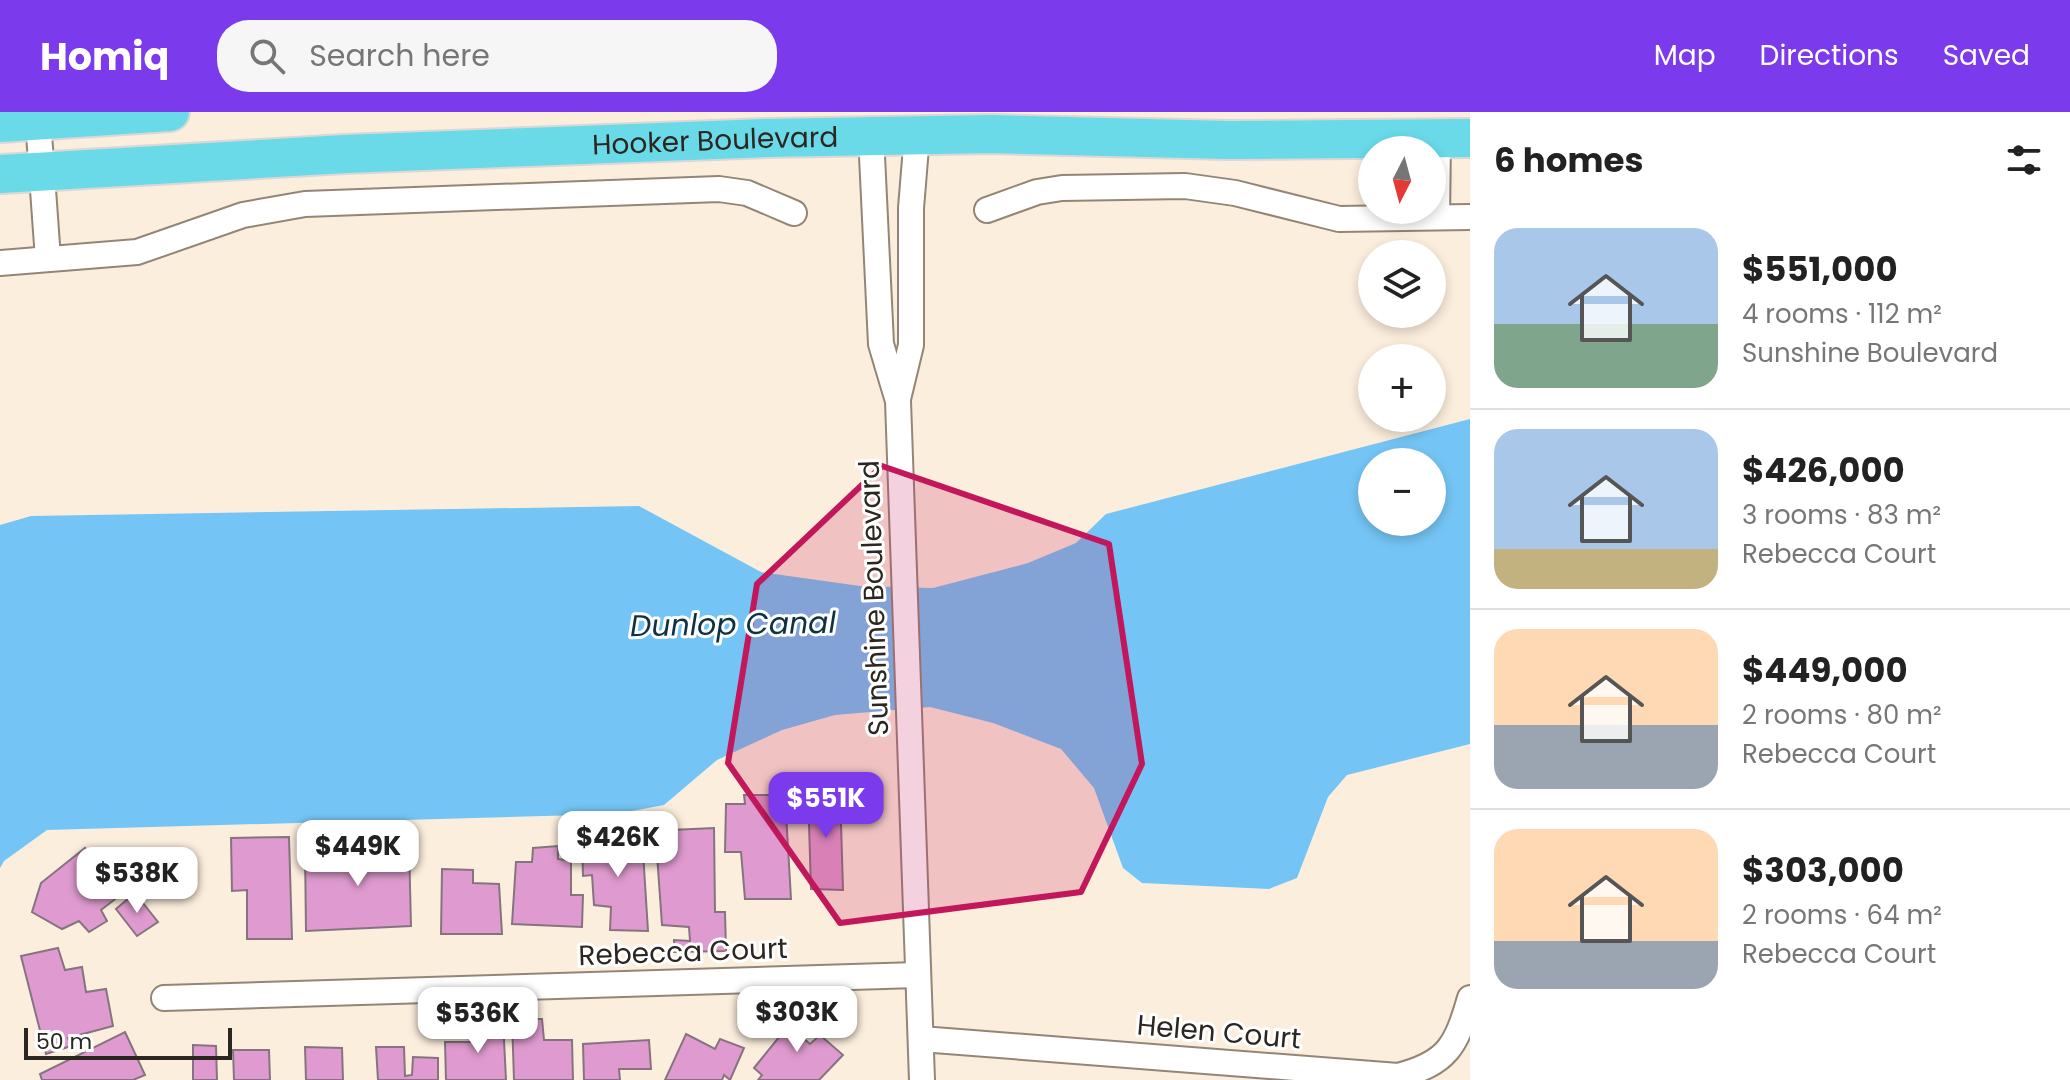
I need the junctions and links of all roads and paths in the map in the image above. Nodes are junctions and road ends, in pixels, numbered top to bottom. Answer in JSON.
{"nodes":[{"id":1,"x":170,"y":112,"type":"edge"},
{"id":2,"x":38,"y":120,"type":"junction"},
{"id":3,"x":0,"y":123,"type":"edge"},
{"id":4,"x":871,"y":135,"type":"junction"},
{"id":5,"x":917,"y":135,"type":"junction"},
{"id":6,"x":1454,"y":139,"type":"edge"},
{"id":7,"x":42,"y":171,"type":"junction"},
{"id":8,"x":0,"y":174,"type":"edge"},
{"id":9,"x":1446,"y":176,"type":"edge"},
{"id":10,"x":987,"y":210,"type":"dead end"},
{"id":11,"x":794,"y":213,"type":"dead end"},
{"id":12,"x":1446,"y":217,"type":"edge"},
{"id":13,"x":1470,"y":217,"type":"edge"},
{"id":14,"x":1358,"y":219,"type":"edge"},
{"id":15,"x":48,"y":259,"type":"junction"},
{"id":16,"x":0,"y":263,"type":"edge"},
{"id":17,"x":898,"y":401,"type":"junction"},
{"id":18,"x":917,"y":975,"type":"junction"},
{"id":19,"x":164,"y":998,"type":"dead end"},
{"id":20,"x":1470,"y":998,"type":"edge"},
{"id":21,"x":921,"y":1039,"type":"junction"},
{"id":22,"x":922,"y":1080,"type":"edge"}],
"edges":[{"from":1,"to":2,"type":"main road"},
{"from":2,"to":3,"type":"main road"},
{"from":2,"to":7,"type":"street"},
{"from":4,"to":5,"type":"main road","name":"Hooker Boulevard"},
{"from":4,"to":7,"type":"main road","name":"Hooker Boulevard"},
{"from":4,"to":17,"type":"street","name":"Sunshine Boulevard"},
{"from":5,"to":6,"type":"main road","name":"Hooker Boulevard"},
{"from":5,"to":17,"type":"street","name":"Sunshine Boulevard"},
{"from":6,"to":9,"type":"street","name":"Hooker Boulevard"},
{"from":7,"to":8,"type":"main road","name":"Hooker Boulevard"},
{"from":7,"to":15,"type":"street"},
{"from":10,"to":14,"type":"street"},
{"from":11,"to":15,"type":"street","name":"Hooker Boulevard"},
{"from":12,"to":13,"type":"street"},
{"from":15,"to":16,"type":"street","name":"Hooker Boulevard"},
{"from":17,"to":18,"type":"street","name":"Sunshine Boulevard"},
{"from":18,"to":19,"type":"street","name":"Rebecca Court"},
{"from":18,"to":21,"type":"street","name":"Sunshine Boulevard"},
{"from":20,"to":21,"type":"street","name":"Helen Court"},
{"from":21,"to":22,"type":"street","name":"Sunshine Boulevard"}]}
